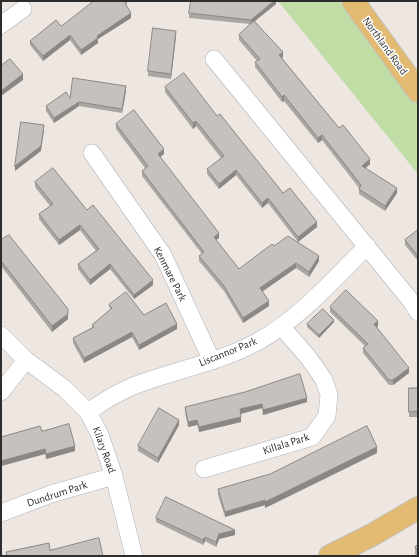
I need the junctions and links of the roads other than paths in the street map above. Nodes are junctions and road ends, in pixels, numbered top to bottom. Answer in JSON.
{"nodes":[{"id":1,"x":352,"y":1,"type":"edge"},
{"id":2,"x":25,"y":4,"type":"edge"},
{"id":3,"x":1,"y":25,"type":"edge"},
{"id":4,"x":214,"y":59,"type":"dead end"},
{"id":5,"x":418,"y":91,"type":"edge"},
{"id":6,"x":92,"y":154,"type":"dead end"},
{"id":7,"x":367,"y":246,"type":"junction"},
{"id":8,"x":418,"y":312,"type":"edge"},
{"id":9,"x":282,"y":326,"type":"junction"},
{"id":10,"x":1,"y":335,"type":"edge"},
{"id":11,"x":26,"y":360,"type":"junction"},
{"id":12,"x":212,"y":361,"type":"junction"},
{"id":13,"x":1,"y":392,"type":"edge"},
{"id":14,"x":88,"y":412,"type":"junction"},
{"id":15,"x":204,"y":469,"type":"dead end"},
{"id":16,"x":114,"y":476,"type":"junction"},
{"id":17,"x":418,"y":508,"type":"edge"},
{"id":18,"x":1,"y":513,"type":"edge"},
{"id":19,"x":134,"y":556,"type":"edge"},
{"id":20,"x":330,"y":556,"type":"edge"}],
"edges":[{"from":1,"to":5,"type":"main road","name":"Northland Road"},
{"from":2,"to":3,"type":"street"},
{"from":4,"to":7,"type":"street"},
{"from":6,"to":12,"type":"street","name":"Kenmare Park"},
{"from":7,"to":8,"type":"street"},
{"from":7,"to":9,"type":"street","name":"Liscannor Park"},
{"from":9,"to":12,"type":"street","name":"Liscannor Park"},
{"from":9,"to":15,"type":"street","name":"Killala Park"},
{"from":10,"to":11,"type":"street","name":"Kilary Road"},
{"from":11,"to":13,"type":"street"},
{"from":11,"to":14,"type":"street","name":"Kilary Road"},
{"from":12,"to":14,"type":"street","name":"Liscannor Park"},
{"from":14,"to":16,"type":"street","name":"Kilary Road"},
{"from":16,"to":18,"type":"street","name":"Dundrum Park"},
{"from":16,"to":19,"type":"street","name":"Kilary Road"},
{"from":17,"to":20,"type":"main road"}]}
